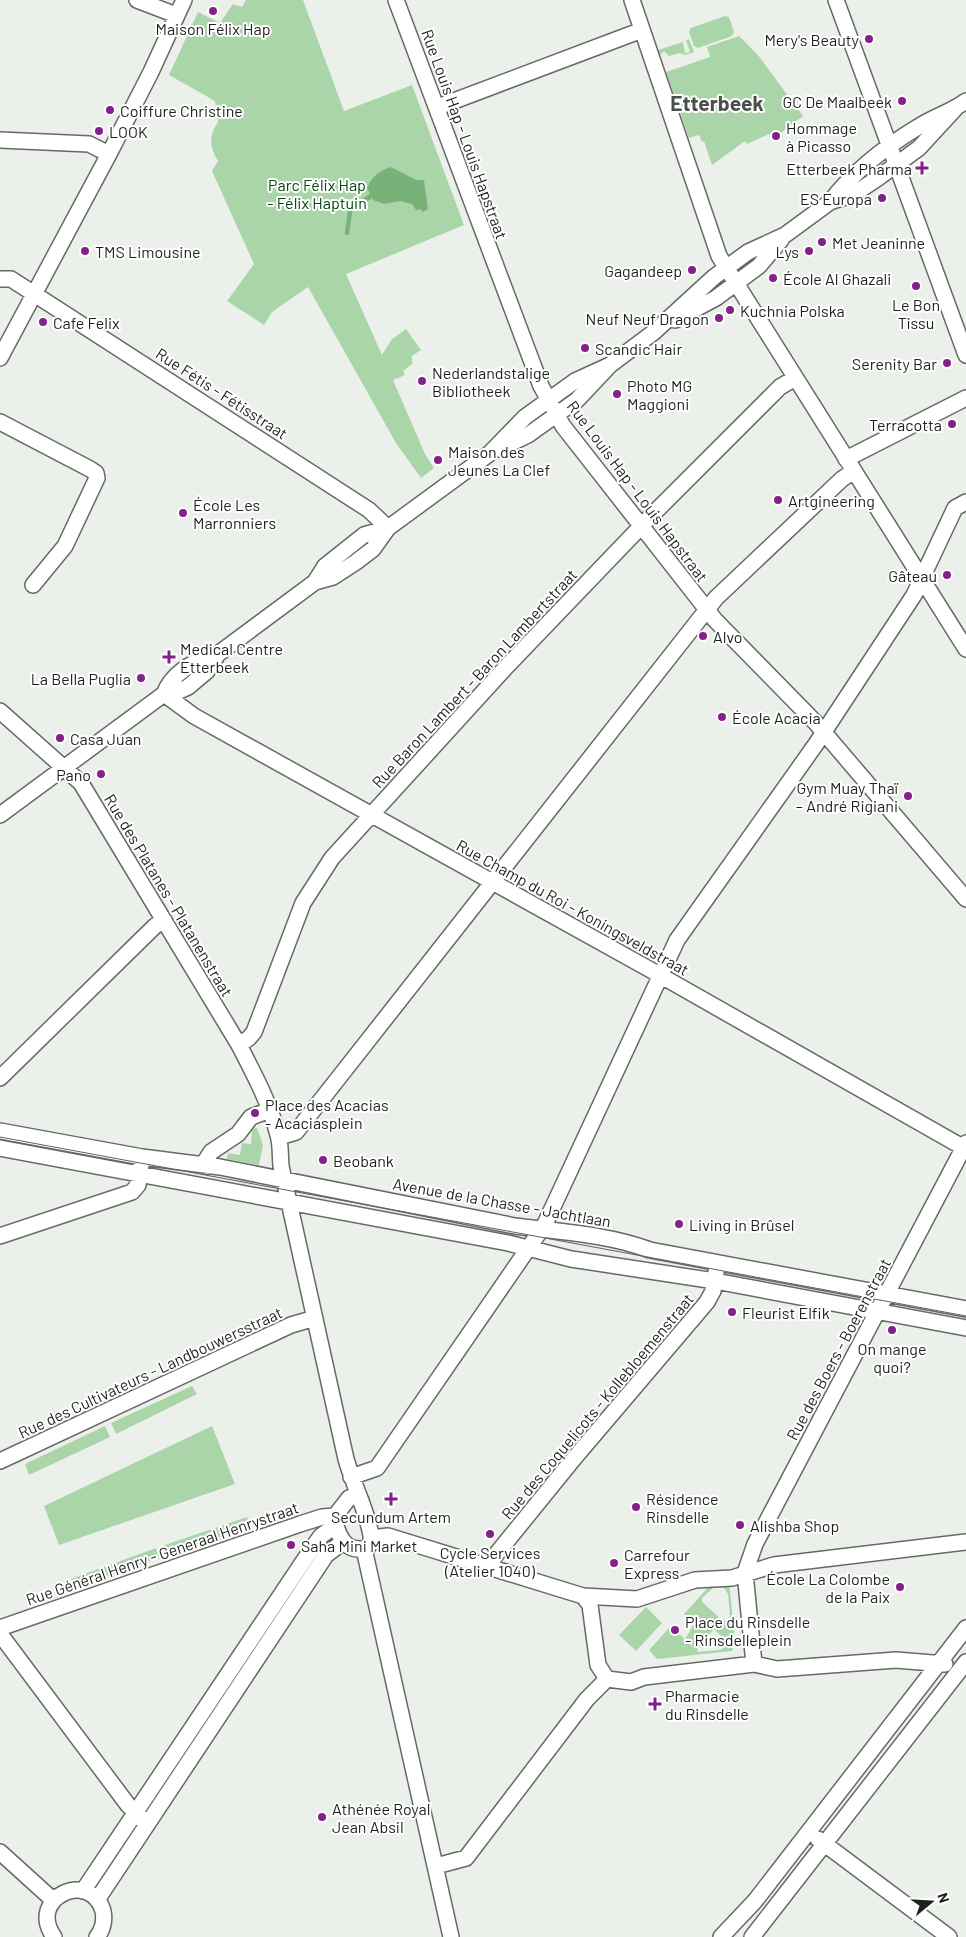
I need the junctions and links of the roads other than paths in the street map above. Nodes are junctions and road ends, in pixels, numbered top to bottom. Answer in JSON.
{"nodes":[{"id":1,"x":137,"y":0,"type":"edge"},
{"id":2,"x":184,"y":0,"type":"edge"},
{"id":3,"x":396,"y":0,"type":"edge"},
{"id":4,"x":632,"y":0,"type":"edge"},
{"id":5,"x":836,"y":0,"type":"edge"},
{"id":6,"x":176,"y":15,"type":"junction"},
{"id":7,"x":642,"y":30,"type":"junction"},
{"id":8,"x":960,"y":105,"type":"edge"},
{"id":9,"x":438,"y":108,"type":"junction"},
{"id":10,"x":0,"y":140,"type":"edge"},
{"id":11,"x":889,"y":148,"type":"junction"},
{"id":12,"x":109,"y":154,"type":"junction"},
{"id":13,"x":896,"y":165,"type":"junction"},
{"id":14,"x":830,"y":202,"type":"junction"},
{"id":15,"x":785,"y":235,"type":"junction"},
{"id":16,"x":726,"y":268,"type":"junction"},
{"id":17,"x":0,"y":279,"type":"edge"},
{"id":18,"x":735,"y":284,"type":"junction"},
{"id":19,"x":34,"y":293,"type":"junction"},
{"id":20,"x":654,"y":332,"type":"junction"},
{"id":21,"x":966,"y":355,"type":"edge"},
{"id":22,"x":0,"y":358,"type":"edge"},
{"id":23,"x":610,"y":365,"type":"junction"},
{"id":24,"x":795,"y":378,"type":"junction"},
{"id":25,"x":966,"y":398,"type":"edge"},
{"id":26,"x":548,"y":400,"type":"junction"},
{"id":27,"x":557,"y":414,"type":"junction"},
{"id":28,"x":0,"y":422,"type":"edge"},
{"id":29,"x":489,"y":454,"type":"junction"},
{"id":30,"x":850,"y":465,"type":"junction"},
{"id":31,"x":966,"y":502,"type":"edge"},
{"id":32,"x":642,"y":527,"type":"junction"},
{"id":33,"x":388,"y":528,"type":"junction"},
{"id":34,"x":921,"y":579,"type":"junction"},
{"id":35,"x":33,"y":585,"type":"dead end"},
{"id":36,"x":707,"y":610,"type":"junction"},
{"id":37,"x":966,"y":649,"type":"edge"},
{"id":38,"x":164,"y":694,"type":"junction"},
{"id":39,"x":0,"y":712,"type":"edge"},
{"id":40,"x":824,"y":732,"type":"junction"},
{"id":41,"x":64,"y":768,"type":"junction"},
{"id":42,"x":371,"y":814,"type":"junction"},
{"id":43,"x":0,"y":815,"type":"edge"},
{"id":44,"x":493,"y":882,"type":"junction"},
{"id":45,"x":966,"y":899,"type":"edge"},
{"id":46,"x":164,"y":920,"type":"junction"},
{"id":47,"x":660,"y":976,"type":"junction"},
{"id":48,"x":240,"y":1045,"type":"junction"},
{"id":49,"x":0,"y":1078,"type":"edge"},
{"id":50,"x":270,"y":1110,"type":"junction"},
{"id":51,"x":0,"y":1131,"type":"edge"},
{"id":52,"x":278,"y":1137,"type":"junction"},
{"id":53,"x":965,"y":1146,"type":"edge"},
{"id":54,"x":0,"y":1148,"type":"edge"},
{"id":55,"x":142,"y":1157,"type":"junction"},
{"id":56,"x":206,"y":1166,"type":"junction"},
{"id":57,"x":140,"y":1174,"type":"junction"},
{"id":58,"x":285,"y":1179,"type":"junction"},
{"id":59,"x":290,"y":1203,"type":"junction"},
{"id":60,"x":541,"y":1229,"type":"junction"},
{"id":61,"x":0,"y":1236,"type":"edge"},
{"id":62,"x":529,"y":1249,"type":"junction"},
{"id":63,"x":718,"y":1263,"type":"junction"},
{"id":64,"x":715,"y":1281,"type":"junction"},
{"id":65,"x":886,"y":1294,"type":"junction"},
{"id":66,"x":966,"y":1309,"type":"edge"},
{"id":67,"x":876,"y":1312,"type":"junction"},
{"id":68,"x":315,"y":1318,"type":"junction"},
{"id":69,"x":966,"y":1328,"type":"edge"},
{"id":70,"x":0,"y":1461,"type":"edge"},
{"id":71,"x":351,"y":1477,"type":"junction"},
{"id":72,"x":361,"y":1500,"type":"junction"},
{"id":73,"x":346,"y":1502,"type":"junction"},
{"id":74,"x":336,"y":1521,"type":"junction"},
{"id":75,"x":343,"y":1542,"type":"junction"},
{"id":76,"x":966,"y":1542,"type":"edge"},
{"id":77,"x":368,"y":1543,"type":"junction"},
{"id":78,"x":491,"y":1567,"type":"junction"},
{"id":79,"x":745,"y":1573,"type":"junction"},
{"id":80,"x":583,"y":1596,"type":"junction"},
{"id":81,"x":0,"y":1628,"type":"edge"},
{"id":82,"x":966,"y":1628,"type":"edge"},
{"id":83,"x":0,"y":1634,"type":"edge"},
{"id":84,"x":938,"y":1663,"type":"junction"},
{"id":85,"x":754,"y":1664,"type":"junction"},
{"id":86,"x":965,"y":1664,"type":"edge"},
{"id":87,"x":607,"y":1679,"type":"junction"},
{"id":88,"x":136,"y":1814,"type":"junction"},
{"id":89,"x":148,"y":1824,"type":"junction"},
{"id":90,"x":809,"y":1832,"type":"junction"},
{"id":91,"x":825,"y":1844,"type":"junction"},
{"id":92,"x":0,"y":1852,"type":"edge"},
{"id":93,"x":436,"y":1866,"type":"junction"},
{"id":94,"x":83,"y":1891,"type":"junction"},
{"id":95,"x":53,"y":1900,"type":"junction"},
{"id":96,"x":97,"y":1900,"type":"junction"},
{"id":97,"x":99,"y":1936,"type":"edge"},
{"id":98,"x":53,"y":1937,"type":"edge"},
{"id":99,"x":451,"y":1937,"type":"edge"},
{"id":100,"x":721,"y":1937,"type":"edge"},
{"id":101,"x":752,"y":1937,"type":"edge"},
{"id":102,"x":949,"y":1937,"type":"edge"}],
"edges":[{"from":1,"to":6,"type":"street"},
{"from":2,"to":6,"type":"street"},
{"from":3,"to":9,"type":"street","name":"Rue Louis Hap - Louis Hapstraat"},
{"from":4,"to":7,"type":"street"},
{"from":5,"to":11,"type":"street"},
{"from":6,"to":12,"type":"street"},
{"from":7,"to":9,"type":"street"},
{"from":7,"to":16,"type":"street"},
{"from":8,"to":11,"type":"street"},
{"from":8,"to":13,"type":"street"},
{"from":9,"to":26,"type":"street","name":"Rue Louis Hap - Louis Hapstraat"},
{"from":10,"to":12,"type":"street"},
{"from":11,"to":13,"type":"street"},
{"from":11,"to":14,"type":"street"},
{"from":12,"to":19,"type":"street"},
{"from":13,"to":14,"type":"street"},
{"from":13,"to":21,"type":"street"},
{"from":14,"to":15,"type":"street"},
{"from":15,"to":16,"type":"street"},
{"from":15,"to":18,"type":"street"},
{"from":16,"to":18,"type":"street"},
{"from":16,"to":20,"type":"street"},
{"from":17,"to":19,"type":"street","name":"Rue Fétis - Fétisstraat"},
{"from":18,"to":20,"type":"street"},
{"from":18,"to":24,"type":"street"},
{"from":19,"to":22,"type":"street"},
{"from":19,"to":33,"type":"street","name":"Rue Fétis - Fétisstraat"},
{"from":20,"to":23,"type":"street"},
{"from":23,"to":26,"type":"street"},
{"from":23,"to":27,"type":"street"},
{"from":24,"to":30,"type":"street"},
{"from":24,"to":32,"type":"street","name":"Rue Baron Lambert - Baron Lambertstraat"},
{"from":25,"to":30,"type":"street"},
{"from":26,"to":27,"type":"street","name":"Rue Louis Hap - Louis Hapstraat"},
{"from":26,"to":29,"type":"street"},
{"from":27,"to":29,"type":"street"},
{"from":27,"to":32,"type":"street","name":"Rue Louis Hap - Louis Hapstraat"},
{"from":28,"to":35,"type":"street"},
{"from":29,"to":33,"type":"street"},
{"from":30,"to":34,"type":"street"},
{"from":30,"to":36,"type":"street"},
{"from":31,"to":34,"type":"street"},
{"from":32,"to":36,"type":"street","name":"Rue Louis Hap - Louis Hapstraat"},
{"from":32,"to":42,"type":"street","name":"Rue Baron Lambert - Baron Lambertstraat"},
{"from":33,"to":38,"type":"street"},
{"from":34,"to":37,"type":"street"},
{"from":34,"to":40,"type":"street"},
{"from":36,"to":40,"type":"street","name":"Rue Louis Hap - Louis Hapstraat"},
{"from":36,"to":44,"type":"street"},
{"from":38,"to":41,"type":"street"},
{"from":38,"to":42,"type":"street","name":"Rue Champ du Roi - Koningsveldstraat"},
{"from":39,"to":41,"type":"street","name":"Rue des Platanes - Platanenstraat"},
{"from":40,"to":45,"type":"street","name":"Rue Louis Hap - Louis Hapstraat"},
{"from":40,"to":47,"type":"street"},
{"from":41,"to":43,"type":"street"},
{"from":41,"to":46,"type":"street","name":"Rue des Platanes - Platanenstraat"},
{"from":42,"to":44,"type":"street","name":"Rue Champ du Roi - Koningsveldstraat"},
{"from":42,"to":48,"type":"street","name":"Rue Baron Lambert - Baron Lambertstraat"},
{"from":44,"to":47,"type":"street","name":"Rue Champ du Roi - Koningsveldstraat"},
{"from":44,"to":52,"type":"street"},
{"from":46,"to":48,"type":"street","name":"Rue des Platanes - Platanenstraat"},
{"from":46,"to":49,"type":"street"},
{"from":47,"to":53,"type":"street","name":"Rue Champ du Roi - Koningsveldstraat"},
{"from":47,"to":60,"type":"street"},
{"from":48,"to":50,"type":"street"},
{"from":50,"to":52,"type":"street"},
{"from":50,"to":56,"type":"street"},
{"from":51,"to":55,"type":"street","name":"Avenue de la Chasse - Jachtlaan"},
{"from":52,"to":58,"type":"street"},
{"from":53,"to":65,"type":"street","name":"Rue des Boers - Boerenstraat"},
{"from":54,"to":57,"type":"street"},
{"from":55,"to":56,"type":"street","name":"Avenue de la Chasse - Jachtlaan"},
{"from":55,"to":57,"type":"street"},
{"from":56,"to":58,"type":"street","name":"Avenue de la Chasse - Jachtlaan"},
{"from":57,"to":59,"type":"street"},
{"from":57,"to":61,"type":"street"},
{"from":58,"to":59,"type":"street"},
{"from":58,"to":60,"type":"street","name":"Avenue de la Chasse - Jachtlaan"},
{"from":59,"to":62,"type":"street"},
{"from":59,"to":68,"type":"street"},
{"from":60,"to":62,"type":"street"},
{"from":60,"to":63,"type":"street","name":"Avenue de la Chasse - Jachtlaan"},
{"from":62,"to":64,"type":"street"},
{"from":62,"to":71,"type":"street"},
{"from":63,"to":64,"type":"street","name":"Rue des Coquelicots - Kollebloemenstraat"},
{"from":63,"to":65,"type":"street","name":"Avenue de la Chasse - Jachtlaan"},
{"from":64,"to":67,"type":"street"},
{"from":64,"to":78,"type":"street","name":"Rue des Coquelicots - Kollebloemenstraat"},
{"from":65,"to":66,"type":"street","name":"Avenue de la Chasse - Jachtlaan"},
{"from":65,"to":67,"type":"street","name":"Rue des Boers - Boerenstraat"},
{"from":67,"to":69,"type":"street"},
{"from":67,"to":79,"type":"street","name":"Rue des Boers - Boerenstraat"},
{"from":68,"to":70,"type":"street","name":"Rue des Cultivateurs - Landbouwersstraat"},
{"from":68,"to":71,"type":"street"},
{"from":71,"to":72,"type":"street"},
{"from":71,"to":73,"type":"street"},
{"from":72,"to":73,"type":"street"},
{"from":72,"to":77,"type":"street"},
{"from":73,"to":74,"type":"street"},
{"from":74,"to":75,"type":"street"},
{"from":74,"to":81,"type":"street","name":"Rue Général Henry - Generaal Henrystraat"},
{"from":74,"to":88,"type":"street"},
{"from":75,"to":77,"type":"street"},
{"from":75,"to":89,"type":"street"},
{"from":76,"to":79,"type":"street"},
{"from":77,"to":78,"type":"street"},
{"from":77,"to":93,"type":"street"},
{"from":78,"to":80,"type":"street"},
{"from":79,"to":80,"type":"street"},
{"from":79,"to":85,"type":"street"},
{"from":80,"to":87,"type":"street"},
{"from":82,"to":84,"type":"street"},
{"from":83,"to":88,"type":"street"},
{"from":84,"to":85,"type":"street"},
{"from":84,"to":86,"type":"street"},
{"from":84,"to":90,"type":"street"},
{"from":85,"to":87,"type":"street"},
{"from":86,"to":91,"type":"street"},
{"from":87,"to":93,"type":"street"},
{"from":88,"to":89,"type":"street"},
{"from":88,"to":94,"type":"street"},
{"from":89,"to":96,"type":"street"},
{"from":90,"to":91,"type":"street"},
{"from":90,"to":100,"type":"street"},
{"from":91,"to":101,"type":"street"},
{"from":91,"to":102,"type":"street"},
{"from":92,"to":95,"type":"street"},
{"from":93,"to":99,"type":"street"},
{"from":94,"to":95,"type":"street"},
{"from":94,"to":96,"type":"street"},
{"from":95,"to":98,"type":"street"},
{"from":96,"to":97,"type":"street"}]}
